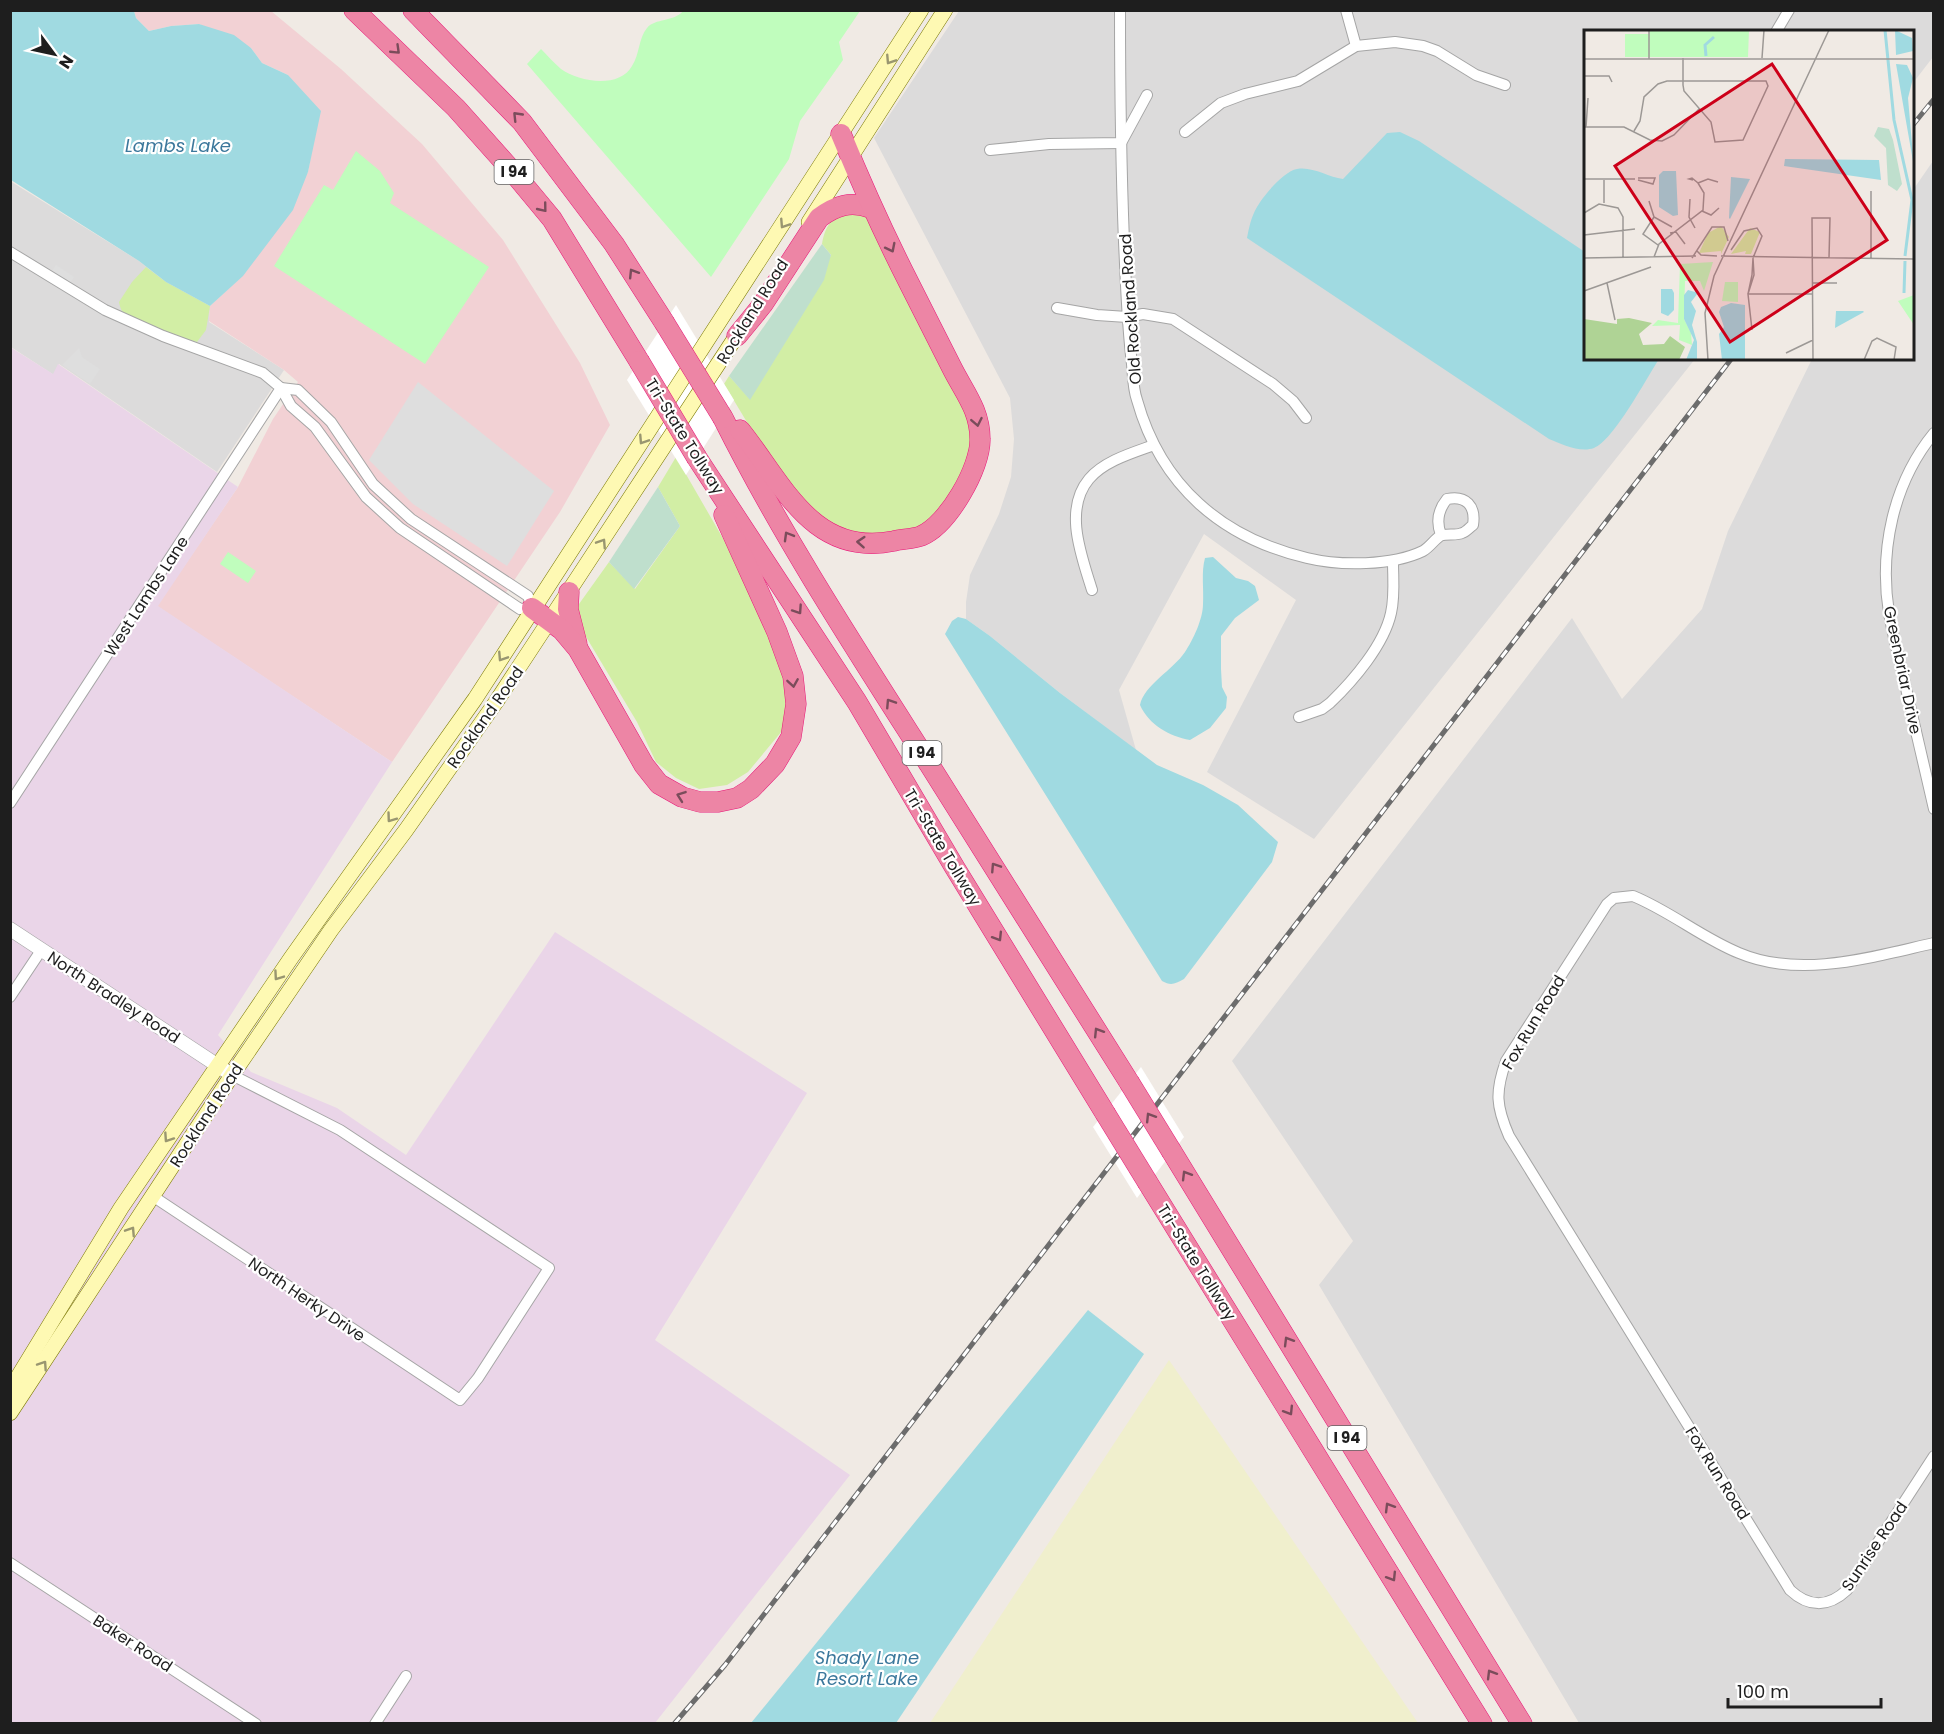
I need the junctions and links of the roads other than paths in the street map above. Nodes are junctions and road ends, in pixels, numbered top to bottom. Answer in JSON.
{"nodes":[{"id":1,"x":354,"y":10,"type":"edge"},
{"id":2,"x":413,"y":10,"type":"edge"},
{"id":3,"x":921,"y":10,"type":"edge"},
{"id":4,"x":945,"y":10,"type":"edge"},
{"id":5,"x":1120,"y":10,"type":"edge"},
{"id":6,"x":1346,"y":10,"type":"edge"},
{"id":7,"x":1789,"y":10,"type":"edge"},
{"id":8,"x":1777,"y":30,"type":"edge"},
{"id":9,"x":1356,"y":46,"type":"junction"},
{"id":10,"x":1505,"y":85,"type":"dead end"},
{"id":11,"x":1147,"y":95,"type":"dead end"},
{"id":12,"x":1185,"y":132,"type":"dead end"},
{"id":13,"x":842,"y":134,"type":"junction"},
{"id":14,"x":1120,"y":142,"type":"junction"},
{"id":15,"x":990,"y":150,"type":"dead end"},
{"id":16,"x":850,"y":157,"type":"junction"},
{"id":17,"x":871,"y":208,"type":"junction"},
{"id":18,"x":10,"y":252,"type":"edge"},
{"id":19,"x":1057,"y":308,"type":"dead end"},
{"id":20,"x":1127,"y":316,"type":"junction"},
{"id":21,"x":737,"y":336,"type":"junction"},
{"id":22,"x":281,"y":388,"type":"junction"},
{"id":23,"x":723,"y":418,"type":"junction"},
{"id":24,"x":1306,"y":418,"type":"dead end"},
{"id":25,"x":1934,"y":433,"type":"edge"},
{"id":26,"x":1154,"y":445,"type":"junction"},
{"id":27,"x":702,"y":466,"type":"junction"},
{"id":28,"x":364,"y":471,"type":"junction"},
{"id":29,"x":354,"y":480,"type":"junction"},
{"id":30,"x":405,"y":514,"type":"junction"},
{"id":31,"x":396,"y":525,"type":"junction"},
{"id":32,"x":1442,"y":535,"type":"dead end"},
{"id":33,"x":460,"y":551,"type":"junction"},
{"id":34,"x":1393,"y":561,"type":"junction"},
{"id":35,"x":452,"y":563,"type":"junction"},
{"id":36,"x":1092,"y":590,"type":"dead end"},
{"id":37,"x":569,"y":592,"type":"junction"},
{"id":38,"x":532,"y":608,"type":"junction"},
{"id":39,"x":550,"y":621,"type":"junction"},
{"id":40,"x":578,"y":649,"type":"junction"},
{"id":41,"x":1299,"y":717,"type":"dead end"},
{"id":42,"x":10,"y":803,"type":"edge"},
{"id":43,"x":1934,"y":809,"type":"edge"},
{"id":44,"x":10,"y":928,"type":"edge"},
{"id":45,"x":1934,"y":943,"type":"edge"},
{"id":46,"x":42,"y":949,"type":"junction"},
{"id":47,"x":10,"y":997,"type":"edge"},
{"id":48,"x":217,"y":1065,"type":"junction"},
{"id":49,"x":232,"y":1075,"type":"junction"},
{"id":50,"x":154,"y":1197,"type":"junction"},
{"id":51,"x":10,"y":1390,"type":"edge"},
{"id":52,"x":10,"y":1413,"type":"edge"},
{"id":53,"x":1934,"y":1456,"type":"edge"},
{"id":54,"x":10,"y":1563,"type":"edge"},
{"id":55,"x":1775,"y":1566,"type":"joint"},
{"id":56,"x":406,"y":1676,"type":"dead end"},
{"id":57,"x":256,"y":1724,"type":"edge"},
{"id":58,"x":375,"y":1724,"type":"edge"},
{"id":59,"x":1482,"y":1724,"type":"edge"},
{"id":60,"x":1522,"y":1724,"type":"edge"}],
"edges":[{"from":1,"to":27,"type":"highway","name":"Tri-State Tollway","number":"I 94","one_way":true,"bridge":true},
{"from":23,"to":2,"type":"highway","name":"Tri-State Tollway","number":"I 94","one_way":true,"bridge":true},
{"from":3,"to":13,"type":"main road","name":"Rockland Road","one_way":true},
{"from":4,"to":16,"type":"main road","name":"Rockland Road"},
{"from":5,"to":14,"type":"street","name":"Old Rockland Road"},
{"from":6,"to":9,"type":"street"},
{"from":7,"to":8,"type":"street"},
{"from":9,"to":10,"type":"street"},
{"from":9,"to":12,"type":"street"},
{"from":11,"to":14,"type":"street"},
{"from":13,"to":16,"type":"highway"},
{"from":13,"to":38,"type":"main road","name":"Rockland Road","one_way":true},
{"from":14,"to":15,"type":"street"},
{"from":14,"to":20,"type":"street","name":"Old Rockland Road"},
{"from":16,"to":17,"type":"highway"},
{"from":16,"to":21,"type":"main road","name":"Rockland Road"},
{"from":17,"to":21,"type":"highway"},
{"from":17,"to":23,"type":"highway","one_way":true},
{"from":18,"to":22,"type":"street"},
{"from":19,"to":20,"type":"street"},
{"from":20,"to":24,"type":"street"},
{"from":20,"to":26,"type":"street","name":"Old Rockland Road"},
{"from":37,"to":21,"type":"main road","name":"Rockland Road","one_way":true},
{"from":22,"to":28,"type":"street"},
{"from":22,"to":29,"type":"street"},
{"from":22,"to":42,"type":"street","name":"West Lambs Lane"},
{"from":60,"to":23,"type":"highway","name":"Tri-State Tollway","number":"I 94","one_way":true,"bridge":true},
{"from":25,"to":43,"type":"street","name":"Greenbriar Drive"},
{"from":26,"to":34,"type":"street","name":"Old Rockland Road"},
{"from":26,"to":36,"type":"street"},
{"from":27,"to":40,"type":"highway","one_way":true},
{"from":27,"to":59,"type":"highway","name":"Tri-State Tollway","number":"I 94","one_way":true,"bridge":true},
{"from":28,"to":29,"type":"street"},
{"from":28,"to":30,"type":"street"},
{"from":29,"to":31,"type":"street"},
{"from":30,"to":31,"type":"street"},
{"from":30,"to":33,"type":"street"},
{"from":31,"to":35,"type":"street"},
{"from":32,"to":34,"type":"street","name":"Old Rockland Road"},
{"from":33,"to":35,"type":"street"},
{"from":33,"to":38,"type":"street"},
{"from":34,"to":41,"type":"street"},
{"from":35,"to":38,"type":"street"},
{"from":37,"to":39,"type":"main road","name":"Rockland Road"},
{"from":37,"to":40,"type":"highway"},
{"from":38,"to":39,"type":"highway"},
{"from":38,"to":48,"type":"main road","name":"Rockland Road","one_way":true},
{"from":39,"to":40,"type":"highway"},
{"from":39,"to":49,"type":"main road","name":"Rockland Road"},
{"from":44,"to":46,"type":"street","name":"North Bradley Road"},
{"from":45,"to":55,"type":"street","name":"Fox Run Road"},
{"from":46,"to":47,"type":"street"},
{"from":46,"to":48,"type":"street","name":"North Bradley Road"},
{"from":48,"to":49,"type":"street","name":"North Bradley Road"},
{"from":48,"to":51,"type":"main road","name":"Rockland Road","one_way":true},
{"from":49,"to":50,"type":"main road","name":"Rockland Road"},
{"from":49,"to":50,"type":"street","name":"North Herky Drive"},
{"from":52,"to":50,"type":"main road","name":"Rockland Road","one_way":true},
{"from":53,"to":55,"type":"street","name":"Sunrise Road"},
{"from":54,"to":57,"type":"street","name":"Baker Road"},
{"from":56,"to":58,"type":"street"}]}
